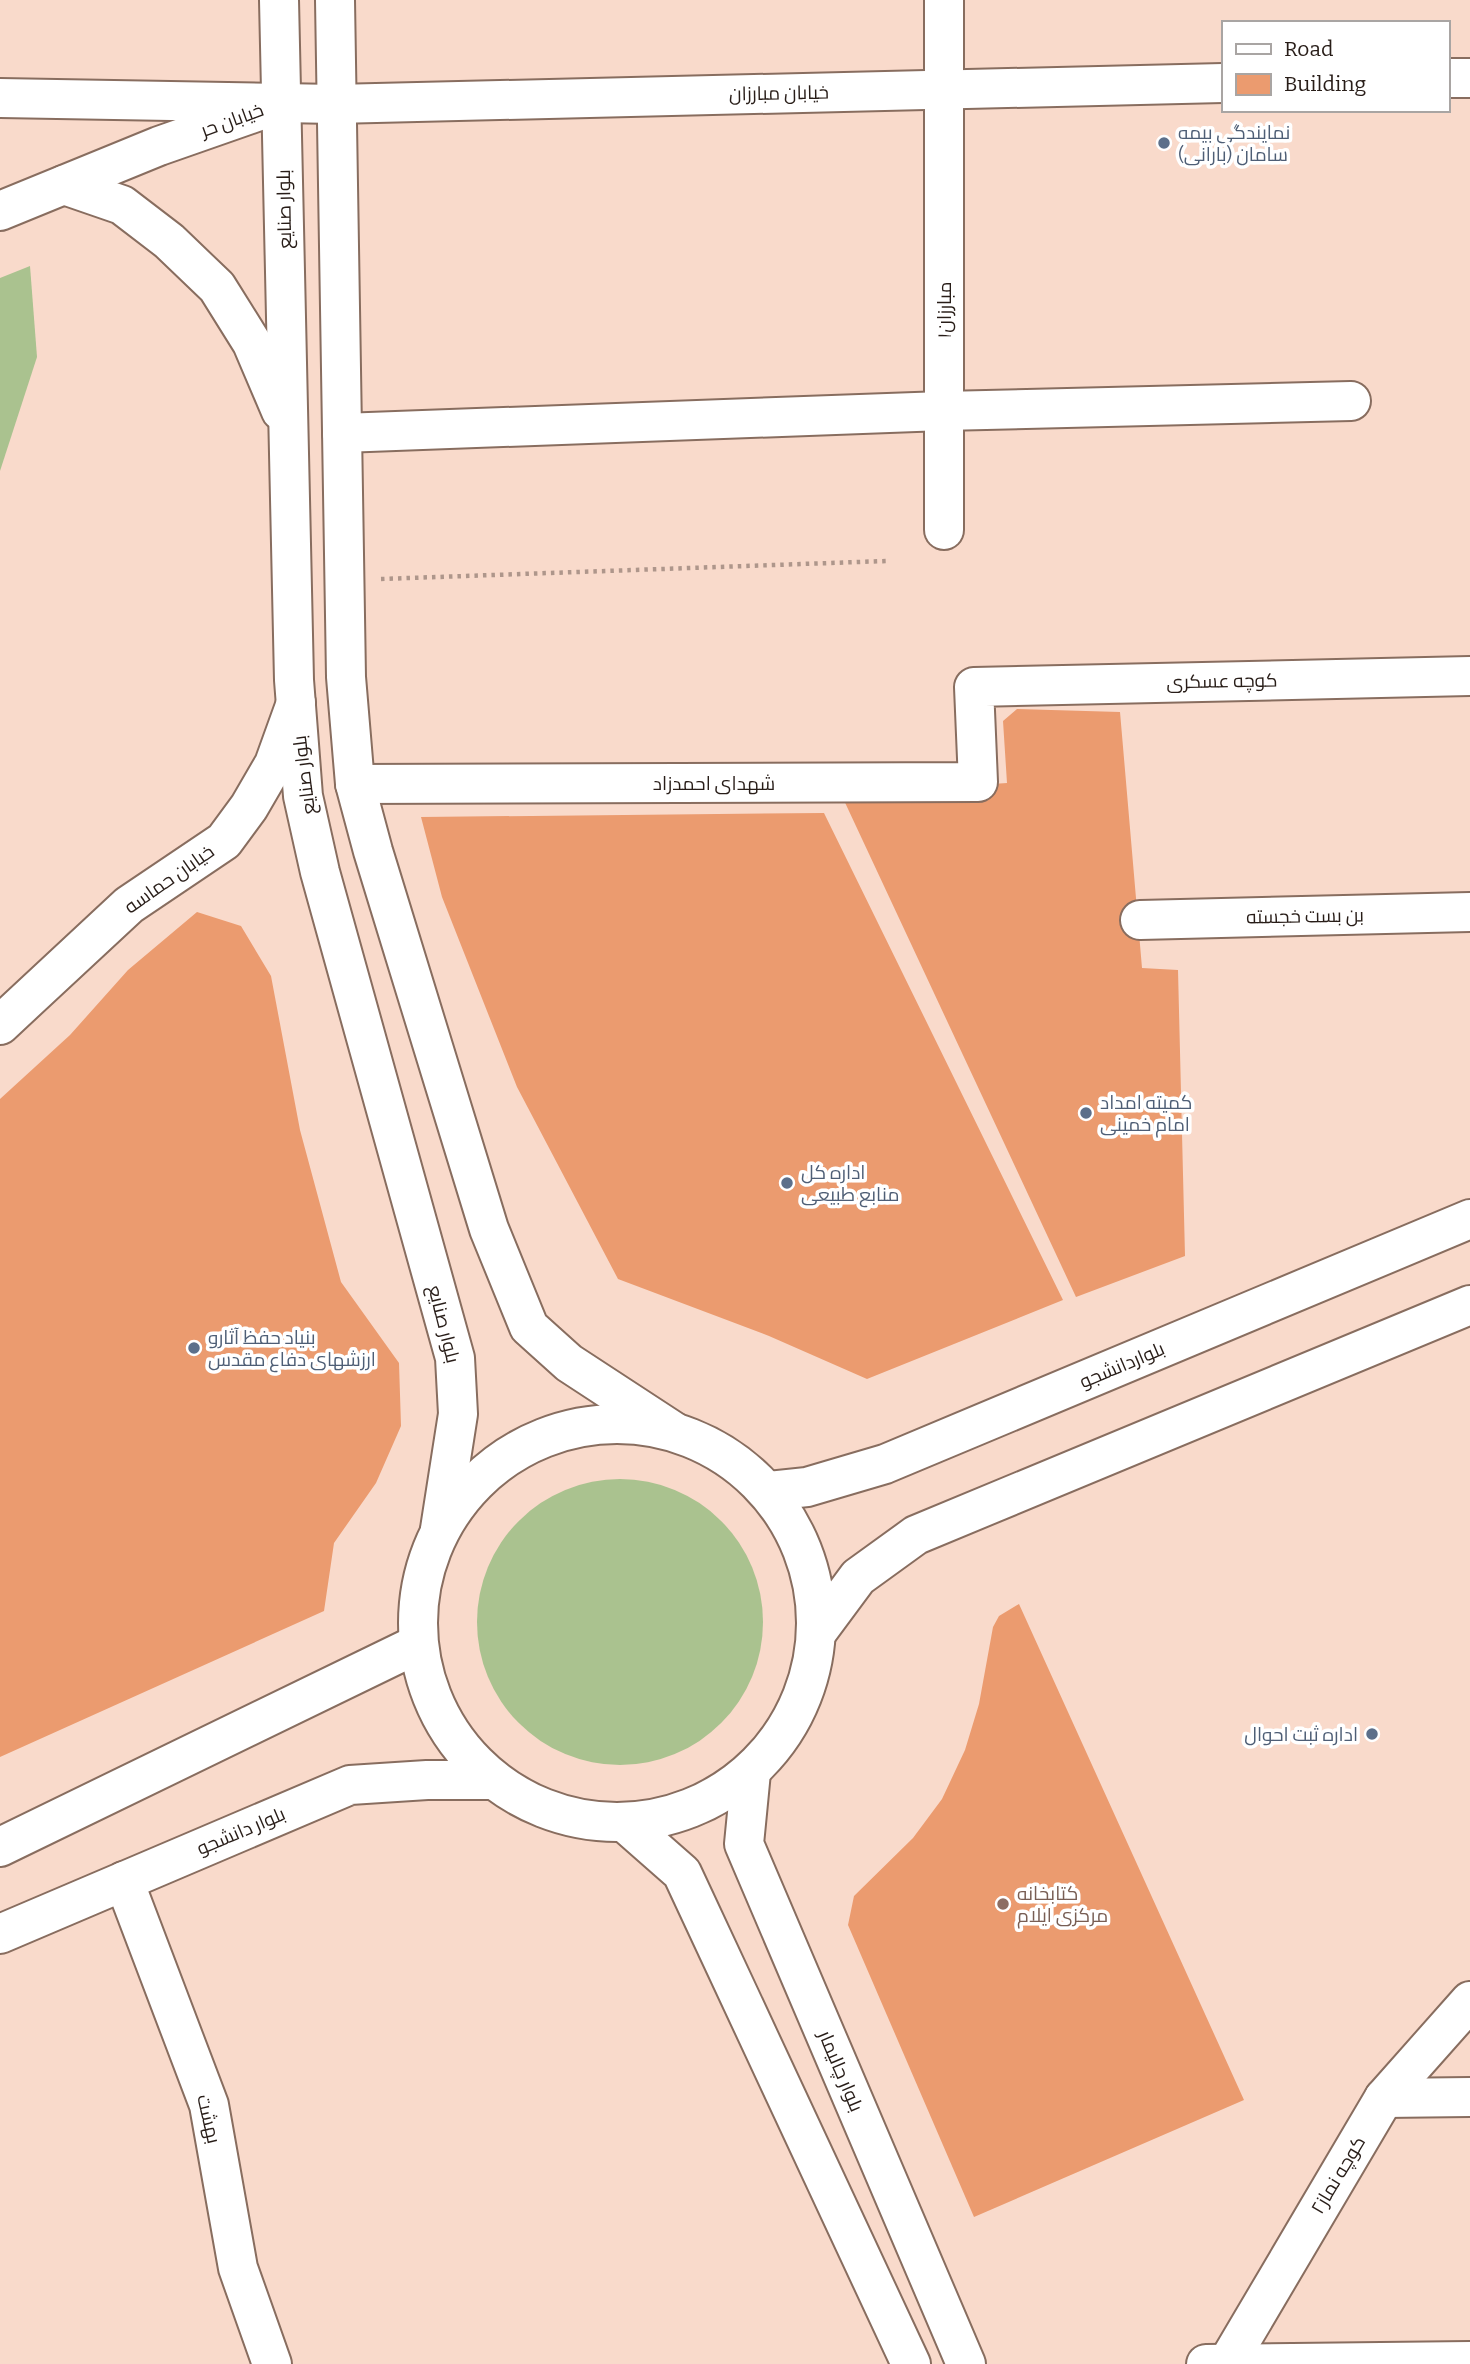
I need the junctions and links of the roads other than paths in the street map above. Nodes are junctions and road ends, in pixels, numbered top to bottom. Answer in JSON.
{"nodes":[{"id":1,"x":279,"y":0,"type":"edge"},
{"id":2,"x":335,"y":0,"type":"edge"},
{"id":3,"x":944,"y":0,"type":"edge"},
{"id":4,"x":1449,"y":78,"type":"edge"},
{"id":5,"x":1470,"y":78,"type":"edge"},
{"id":6,"x":1222,"y":83,"type":"edge"},
{"id":7,"x":945,"y":90,"type":"junction"},
{"id":8,"x":0,"y":98,"type":"edge"},
{"id":9,"x":281,"y":103,"type":"junction"},
{"id":10,"x":335,"y":104,"type":"junction"},
{"id":11,"x":64,"y":185,"type":"junction"},
{"id":12,"x":0,"y":211,"type":"edge"},
{"id":13,"x":1351,"y":401,"type":"dead end"},
{"id":14,"x":943,"y":411,"type":"junction"},
{"id":15,"x":289,"y":428,"type":"junction"},
{"id":16,"x":342,"y":433,"type":"junction"},
{"id":17,"x":944,"y":530,"type":"dead end"},
{"id":18,"x":1470,"y":676,"type":"edge"},
{"id":19,"x":974,"y":687,"type":"joint"},
{"id":20,"x":296,"y":703,"type":"junction"},
{"id":21,"x":355,"y":784,"type":"junction"},
{"id":22,"x":1470,"y":912,"type":"edge"},
{"id":23,"x":1140,"y":920,"type":"dead end"},
{"id":24,"x":0,"y":1025,"type":"edge"},
{"id":25,"x":1470,"y":1219,"type":"edge"},
{"id":26,"x":1470,"y":1305,"type":"edge"},
{"id":27,"x":673,"y":1431,"type":"junction"},
{"id":28,"x":769,"y":1491,"type":"junction"},
{"id":29,"x":440,"y":1529,"type":"junction"},
{"id":30,"x":818,"y":1631,"type":"junction"},
{"id":31,"x":418,"y":1644,"type":"junction"},
{"id":32,"x":751,"y":1772,"type":"junction"},
{"id":33,"x":494,"y":1780,"type":"junction"},
{"id":34,"x":624,"y":1822,"type":"junction"},
{"id":35,"x":0,"y":1847,"type":"edge"},
{"id":36,"x":124,"y":1881,"type":"junction"},
{"id":37,"x":0,"y":1934,"type":"edge"},
{"id":38,"x":1470,"y":2001,"type":"edge"},
{"id":39,"x":1470,"y":2097,"type":"edge"},
{"id":40,"x":1384,"y":2098,"type":"junction"},
{"id":41,"x":1470,"y":2361,"type":"edge"},
{"id":42,"x":272,"y":2364,"type":"edge"},
{"id":43,"x":911,"y":2364,"type":"edge"},
{"id":44,"x":966,"y":2364,"type":"edge"},
{"id":45,"x":1206,"y":2364,"type":"edge"},
{"id":46,"x":1227,"y":2364,"type":"edge"}],
"edges":[{"from":1,"to":9,"type":"street","name":"بلوار صنایع"},
{"from":2,"to":10,"type":"street"},
{"from":3,"to":7,"type":"street","name":"مبارزان۱"},
{"from":4,"to":5,"type":"street"},
{"from":6,"to":7,"type":"street","name":"خیابان مبارزان"},
{"from":7,"to":10,"type":"street","name":"خیابان مبارزان"},
{"from":7,"to":14,"type":"street","name":"مبارزان۱"},
{"from":8,"to":9,"type":"street","name":"خیابان حر"},
{"from":9,"to":10,"type":"street","name":"خیابان مبارزان"},
{"from":9,"to":11,"type":"street","name":"خیابان حر"},
{"from":9,"to":15,"type":"street","name":"بلوار صنایع"},
{"from":10,"to":16,"type":"street"},
{"from":11,"to":12,"type":"street","name":"خیابان حر"},
{"from":11,"to":15,"type":"street"},
{"from":13,"to":14,"type":"street"},
{"from":14,"to":16,"type":"street"},
{"from":14,"to":17,"type":"street","name":"مبارزان۱"},
{"from":15,"to":20,"type":"street","name":"بلوار صنایع"},
{"from":16,"to":21,"type":"street"},
{"from":18,"to":19,"type":"street","name":"کوچه عسکری"},
{"from":19,"to":21,"type":"street","name":"شهدای احمدزاد"},
{"from":20,"to":24,"type":"street","name":"خیابان حماسه"},
{"from":20,"to":29,"type":"street","name":"بلوار صنایع"},
{"from":21,"to":27,"type":"street"},
{"from":22,"to":23,"type":"street","name":"بن بست خجسته"},
{"from":25,"to":28,"type":"street","name":"بلواردانشجو"},
{"from":26,"to":30,"type":"street"},
{"from":27,"to":28,"type":"street"},
{"from":27,"to":29,"type":"street"},
{"from":28,"to":30,"type":"street"},
{"from":29,"to":31,"type":"street"},
{"from":30,"to":32,"type":"street"},
{"from":31,"to":33,"type":"street"},
{"from":31,"to":35,"type":"street"},
{"from":32,"to":34,"type":"street"},
{"from":32,"to":44,"type":"street","name":"بلوار چالیمار"},
{"from":33,"to":34,"type":"street"},
{"from":33,"to":36,"type":"street","name":"بلوار دانشجو"},
{"from":34,"to":43,"type":"street"},
{"from":36,"to":37,"type":"street","name":"بلوار دانشجو"},
{"from":36,"to":42,"type":"street","name":"بهشت"},
{"from":38,"to":40,"type":"street","name":"کوچه نماز۲"},
{"from":39,"to":40,"type":"street"},
{"from":40,"to":46,"type":"street","name":"کوچه نماز۲"},
{"from":41,"to":46,"type":"street"},
{"from":45,"to":46,"type":"street"}]}
